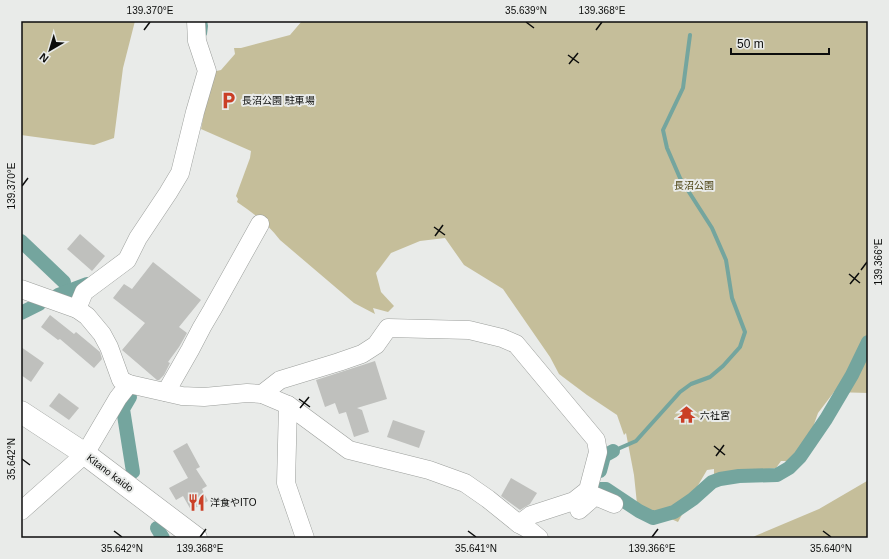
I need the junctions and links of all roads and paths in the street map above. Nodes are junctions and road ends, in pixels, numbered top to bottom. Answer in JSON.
{"nodes":[{"id":1,"x":196,"y":21,"type":"edge"},
{"id":2,"x":260,"y":224,"type":"dead end"},
{"id":3,"x":21,"y":289,"type":"edge"},
{"id":4,"x":77,"y":309,"type":"junction"},
{"id":5,"x":129,"y":384,"type":"junction"},
{"id":6,"x":166,"y":392,"type":"junction"},
{"id":7,"x":262,"y":394,"type":"junction"},
{"id":8,"x":288,"y":405,"type":"junction"},
{"id":9,"x":21,"y":412,"type":"edge"},
{"id":10,"x":85,"y":454,"type":"junction"},
{"id":11,"x":614,"y":504,"type":"dead end"},
{"id":12,"x":21,"y":511,"type":"edge"},
{"id":13,"x":527,"y":532,"type":"edge"},
{"id":14,"x":196,"y":538,"type":"edge"},
{"id":15,"x":305,"y":538,"type":"edge"}],
"edges":[{"from":1,"to":4,"type":"street"},
{"from":2,"to":6,"type":"street"},
{"from":3,"to":4,"type":"street"},
{"from":4,"to":5,"type":"street"},
{"from":5,"to":6,"type":"street"},
{"from":5,"to":10,"type":"street"},
{"from":6,"to":7,"type":"street"},
{"from":7,"to":8,"type":"street"},
{"from":7,"to":13,"type":"street"},
{"from":8,"to":13,"type":"street"},
{"from":8,"to":15,"type":"street"},
{"from":9,"to":10,"type":"main road","name":"Kitano kaido"},
{"from":10,"to":12,"type":"street"},
{"from":10,"to":14,"type":"main road","name":"Kitano kaido"},
{"from":11,"to":13,"type":"street"}]}
